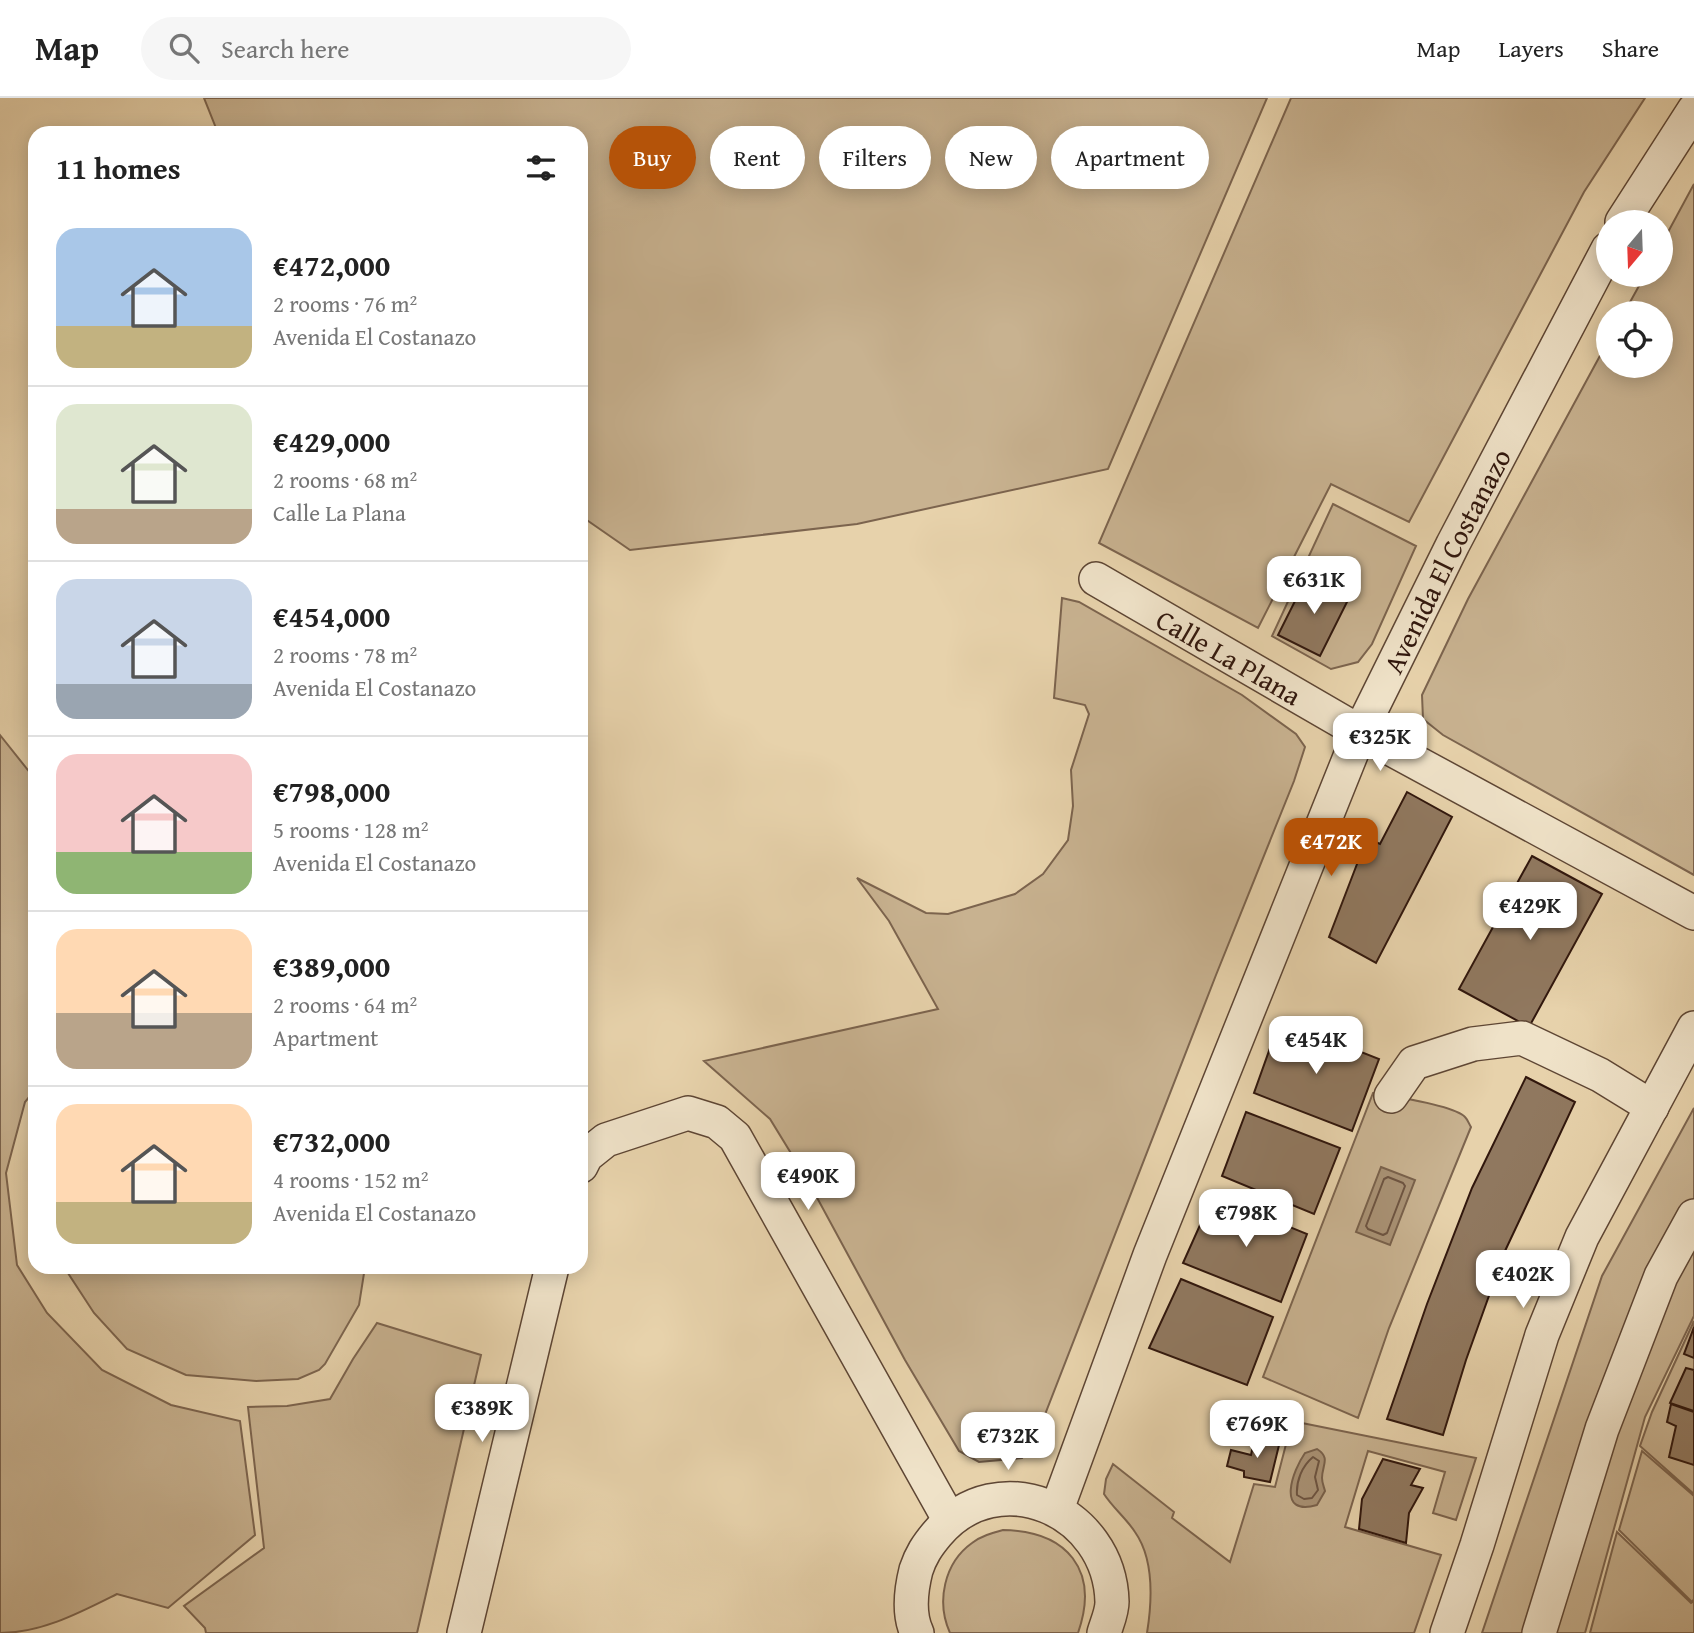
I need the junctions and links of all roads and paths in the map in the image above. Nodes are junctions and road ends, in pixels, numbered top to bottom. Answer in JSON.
{"nodes":[{"id":1,"x":1694,"y":110,"type":"edge"},
{"id":2,"x":1630,"y":210,"type":"edge"},
{"id":3,"x":1596,"y":272,"type":"edge"},
{"id":4,"x":1097,"y":579,"type":"dead end"},
{"id":5,"x":1360,"y":732,"type":"junction"},
{"id":6,"x":1694,"y":913,"type":"edge"},
{"id":7,"x":1694,"y":1028,"type":"edge"},
{"id":8,"x":1391,"y":1096,"type":"dead end"},
{"id":9,"x":1652,"y":1107,"type":"junction"},
{"id":10,"x":588,"y":1154,"type":"edge"},
{"id":11,"x":1694,"y":1216,"type":"edge"},
{"id":12,"x":550,"y":1274,"type":"edge"},
{"id":13,"x":1057,"y":1509,"type":"junction"},
{"id":14,"x":949,"y":1519,"type":"junction"},
{"id":15,"x":464,"y":1633,"type":"edge"},
{"id":16,"x":917,"y":1633,"type":"edge"},
{"id":17,"x":1104,"y":1633,"type":"edge"},
{"id":18,"x":1447,"y":1633,"type":"edge"},
{"id":19,"x":1539,"y":1633,"type":"edge"}],
"edges":[{"from":1,"to":2,"type":"street"},
{"from":3,"to":5,"type":"street","name":"Avenida El Costanazo"},
{"from":4,"to":5,"type":"street","name":"Calle La Plana"},
{"from":5,"to":6,"type":"street","name":"Calle La Plana"},
{"from":5,"to":13,"type":"street","name":"Avenida El Costanazo"},
{"from":7,"to":9,"type":"street"},
{"from":8,"to":9,"type":"street"},
{"from":9,"to":18,"type":"street"},
{"from":10,"to":14,"type":"street"},
{"from":11,"to":19,"type":"street"},
{"from":12,"to":15,"type":"street"},
{"from":13,"to":14,"type":"street"},
{"from":13,"to":17,"type":"street"},
{"from":14,"to":16,"type":"street"}]}
